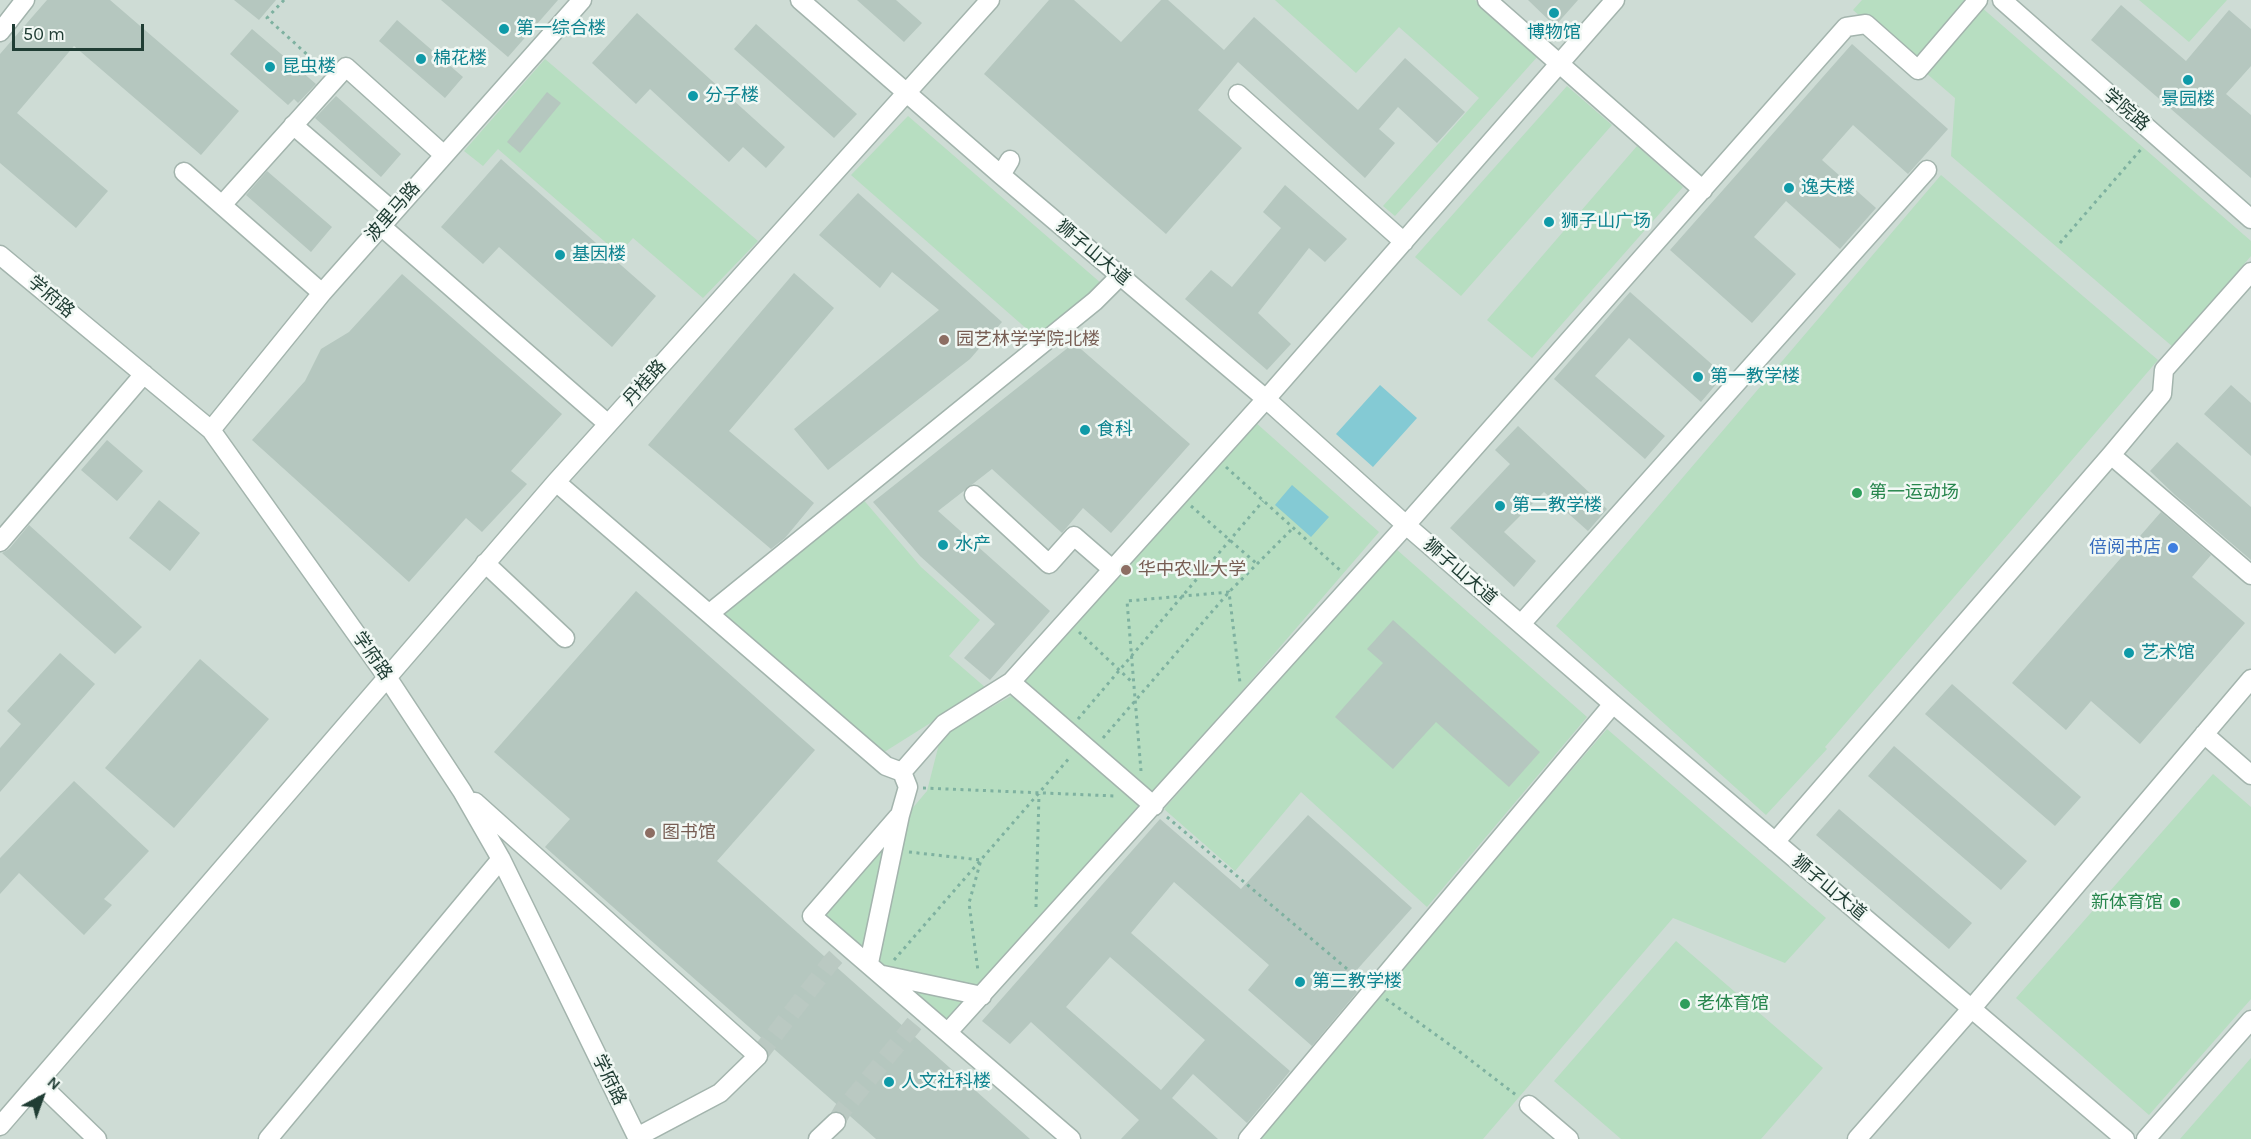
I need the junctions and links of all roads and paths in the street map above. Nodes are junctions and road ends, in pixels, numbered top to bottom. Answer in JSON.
{"nodes":[{"id":1,"x":25,"y":0,"type":"edge"},
{"id":2,"x":284,"y":0,"type":"edge"},
{"id":3,"x":582,"y":0,"type":"edge"},
{"id":4,"x":800,"y":0,"type":"edge"},
{"id":5,"x":990,"y":0,"type":"edge"},
{"id":6,"x":1487,"y":0,"type":"edge"},
{"id":7,"x":1615,"y":0,"type":"edge"},
{"id":8,"x":1978,"y":0,"type":"edge"},
{"id":9,"x":2002,"y":0,"type":"edge"},
{"id":10,"x":819,"y":6,"type":"edge"},
{"id":11,"x":0,"y":32,"type":"edge"},
{"id":12,"x":1559,"y":64,"type":"junction"},
{"id":13,"x":334,"y":80,"type":"junction"},
{"id":14,"x":906,"y":93,"type":"junction"},
{"id":15,"x":1238,"y":94,"type":"dead end"},
{"id":16,"x":293,"y":124,"type":"junction"},
{"id":17,"x":2154,"y":134,"type":"junction"},
{"id":18,"x":444,"y":155,"type":"junction"},
{"id":19,"x":1927,"y":170,"type":"dead end"},
{"id":20,"x":184,"y":172,"type":"dead end"},
{"id":21,"x":1703,"y":190,"type":"junction"},
{"id":22,"x":222,"y":205,"type":"junction"},
{"id":23,"x":394,"y":212,"type":"junction"},
{"id":24,"x":2251,"y":219,"type":"edge"},
{"id":25,"x":381,"y":226,"type":"junction"},
{"id":26,"x":1404,"y":242,"type":"junction"},
{"id":27,"x":2060,"y":243,"type":"dead end"},
{"id":28,"x":0,"y":255,"type":"edge"},
{"id":29,"x":2251,"y":272,"type":"edge"},
{"id":30,"x":1120,"y":276,"type":"junction"},
{"id":31,"x":322,"y":293,"type":"junction"},
{"id":32,"x":144,"y":374,"type":"junction"},
{"id":33,"x":1266,"y":399,"type":"junction"},
{"id":34,"x":608,"y":423,"type":"junction"},
{"id":35,"x":211,"y":430,"type":"junction"},
{"id":36,"x":2111,"y":455,"type":"junction"},
{"id":37,"x":1213,"y":456,"type":"junction"},
{"id":38,"x":556,"y":482,"type":"junction"},
{"id":39,"x":974,"y":495,"type":"dead end"},
{"id":40,"x":1179,"y":495,"type":"junction"},
{"id":41,"x":1263,"y":501,"type":"junction"},
{"id":42,"x":1406,"y":525,"type":"junction"},
{"id":43,"x":1293,"y":528,"type":"junction"},
{"id":44,"x":1230,"y":541,"type":"junction"},
{"id":45,"x":0,"y":542,"type":"edge"},
{"id":46,"x":485,"y":563,"type":"junction"},
{"id":47,"x":1257,"y":564,"type":"junction"},
{"id":48,"x":1112,"y":570,"type":"junction"},
{"id":49,"x":2251,"y":575,"type":"edge"},
{"id":50,"x":1353,"y":582,"type":"junction"},
{"id":51,"x":1229,"y":592,"type":"junction"},
{"id":52,"x":1183,"y":596,"type":"junction"},
{"id":53,"x":710,"y":613,"type":"junction"},
{"id":54,"x":1066,"y":620,"type":"junction"},
{"id":55,"x":1521,"y":624,"type":"junction"},
{"id":56,"x":565,"y":638,"type":"dead end"},
{"id":57,"x":1131,"y":656,"type":"junction"},
{"id":58,"x":1119,"y":671,"type":"junction"},
{"id":59,"x":387,"y":677,"type":"junction"},
{"id":60,"x":2251,"y":679,"type":"edge"},
{"id":61,"x":1011,"y":682,"type":"junction"},
{"id":62,"x":1134,"y":683,"type":"junction"},
{"id":63,"x":1135,"y":699,"type":"junction"},
{"id":64,"x":1612,"y":704,"type":"junction"},
{"id":65,"x":1243,"y":706,"type":"junction"},
{"id":66,"x":2204,"y":734,"type":"junction"},
{"id":67,"x":1080,"y":742,"type":"junction"},
{"id":68,"x":2251,"y":775,"type":"edge"},
{"id":69,"x":905,"y":780,"type":"junction"},
{"id":70,"x":462,"y":790,"type":"junction"},
{"id":71,"x":1040,"y":792,"type":"junction"},
{"id":72,"x":1149,"y":801,"type":"junction"},
{"id":73,"x":900,"y":815,"type":"junction"},
{"id":74,"x":1775,"y":842,"type":"junction"},
{"id":75,"x":892,"y":850,"type":"junction"},
{"id":76,"x":501,"y":859,"type":"junction"},
{"id":77,"x":981,"y":860,"type":"junction"},
{"id":78,"x":1035,"y":937,"type":"junction"},
{"id":79,"x":875,"y":969,"type":"junction"},
{"id":80,"x":1374,"y":990,"type":"junction"},
{"id":81,"x":982,"y":996,"type":"junction"},
{"id":82,"x":1972,"y":1008,"type":"junction"},
{"id":83,"x":2251,"y":1020,"type":"edge"},
{"id":84,"x":948,"y":1032,"type":"junction"},
{"id":85,"x":38,"y":1082,"type":"junction"},
{"id":86,"x":1529,"y":1105,"type":"joint"},
{"id":87,"x":836,"y":1122,"type":"tunnel mouth"},
{"id":88,"x":0,"y":1126,"type":"edge"},
{"id":89,"x":638,"y":1138,"type":"edge"},
{"id":90,"x":96,"y":1139,"type":"edge"},
{"id":91,"x":268,"y":1139,"type":"edge"},
{"id":92,"x":818,"y":1139,"type":"edge"},
{"id":93,"x":1071,"y":1139,"type":"edge"},
{"id":94,"x":1248,"y":1139,"type":"edge"},
{"id":95,"x":1569,"y":1139,"type":"edge"},
{"id":96,"x":1857,"y":1139,"type":"edge"},
{"id":97,"x":2125,"y":1139,"type":"edge"},
{"id":98,"x":2146,"y":1139,"type":"edge"}],
"edges":[{"from":1,"to":11,"type":"street"},
{"from":2,"to":13,"type":"path"},
{"from":3,"to":18,"type":"street","name":"波里马路"},
{"from":4,"to":10,"type":"street","name":"狮子山大道"},
{"from":5,"to":14,"type":"street","name":"丹桂路"},
{"from":6,"to":12,"type":"street"},
{"from":7,"to":12,"type":"street"},
{"from":8,"to":21,"type":"street"},
{"from":9,"to":17,"type":"street","name":"学院路"},
{"from":10,"to":14,"type":"street","name":"狮子山大道"},
{"from":12,"to":21,"type":"street"},
{"from":12,"to":26,"type":"street"},
{"from":13,"to":16,"type":"street"},
{"from":13,"to":18,"type":"street"},
{"from":14,"to":30,"type":"street","name":"狮子山大道"},
{"from":14,"to":34,"type":"street","name":"丹桂路"},
{"from":15,"to":26,"type":"street"},
{"from":16,"to":22,"type":"street"},
{"from":16,"to":23,"type":"street"},
{"from":17,"to":24,"type":"street","name":"学院路"},
{"from":17,"to":27,"type":"path"},
{"from":18,"to":23,"type":"street","name":"波里马路"},
{"from":19,"to":55,"type":"street"},
{"from":20,"to":22,"type":"street"},
{"from":21,"to":42,"type":"street"},
{"from":22,"to":31,"type":"street"},
{"from":23,"to":25,"type":"street","name":"波里马路"},
{"from":25,"to":31,"type":"street","name":"波里马路"},
{"from":25,"to":34,"type":"street"},
{"from":26,"to":33,"type":"street"},
{"from":28,"to":32,"type":"street","name":"学府路"},
{"from":29,"to":36,"type":"street"},
{"from":30,"to":33,"type":"street","name":"狮子山大道"},
{"from":30,"to":53,"type":"street"},
{"from":31,"to":35,"type":"street","name":"波里马路"},
{"from":32,"to":35,"type":"street","name":"学府路"},
{"from":32,"to":45,"type":"street"},
{"from":33,"to":37,"type":"street"},
{"from":33,"to":42,"type":"street","name":"狮子山大道"},
{"from":34,"to":38,"type":"street","name":"丹桂路"},
{"from":35,"to":59,"type":"street","name":"学府路"},
{"from":36,"to":49,"type":"street"},
{"from":36,"to":74,"type":"street"},
{"from":37,"to":40,"type":"street"},
{"from":37,"to":41,"type":"path"},
{"from":38,"to":46,"type":"street","name":"丹桂路"},
{"from":38,"to":53,"type":"street"},
{"from":39,"to":48,"type":"street"},
{"from":40,"to":44,"type":"path"},
{"from":40,"to":48,"type":"street"},
{"from":41,"to":43,"type":"path"},
{"from":41,"to":44,"type":"path"},
{"from":42,"to":50,"type":"street"},
{"from":42,"to":55,"type":"street","name":"狮子山大道"},
{"from":43,"to":47,"type":"path"},
{"from":43,"to":50,"type":"path"},
{"from":44,"to":47,"type":"path"},
{"from":44,"to":52,"type":"path"},
{"from":46,"to":56,"type":"street"},
{"from":46,"to":59,"type":"street","name":"丹桂路"},
{"from":47,"to":51,"type":"path"},
{"from":48,"to":54,"type":"street"},
{"from":50,"to":65,"type":"street"},
{"from":51,"to":52,"type":"path"},
{"from":51,"to":63,"type":"path"},
{"from":51,"to":65,"type":"path"},
{"from":52,"to":57,"type":"path"},
{"from":52,"to":57,"type":"path"},
{"from":53,"to":69,"type":"street"},
{"from":54,"to":58,"type":"path"},
{"from":54,"to":61,"type":"street"},
{"from":55,"to":64,"type":"street","name":"狮子山大道"},
{"from":57,"to":58,"type":"path"},
{"from":57,"to":62,"type":"path"},
{"from":58,"to":62,"type":"path"},
{"from":58,"to":67,"type":"path"},
{"from":59,"to":70,"type":"street","name":"学府路"},
{"from":59,"to":85,"type":"street","name":"丹桂路"},
{"from":60,"to":66,"type":"street"},
{"from":61,"to":67,"type":"street"},
{"from":61,"to":69,"type":"street"},
{"from":62,"to":63,"type":"path"},
{"from":63,"to":67,"type":"path"},
{"from":63,"to":72,"type":"path"},
{"from":64,"to":74,"type":"street","name":"狮子山大道"},
{"from":64,"to":80,"type":"street"},
{"from":65,"to":72,"type":"street"},
{"from":66,"to":68,"type":"street"},
{"from":66,"to":82,"type":"street"},
{"from":67,"to":71,"type":"path"},
{"from":67,"to":72,"type":"street"},
{"from":69,"to":71,"type":"path"},
{"from":69,"to":73,"type":"street"},
{"from":70,"to":76,"type":"street","name":"学府路"},
{"from":70,"to":89,"type":"street"},
{"from":71,"to":72,"type":"path"},
{"from":71,"to":77,"type":"path"},
{"from":71,"to":78,"type":"path"},
{"from":72,"to":78,"type":"street"},
{"from":72,"to":80,"type":"path"},
{"from":73,"to":75,"type":"street"},
{"from":73,"to":79,"type":"street"},
{"from":74,"to":82,"type":"street","name":"狮子山大道"},
{"from":75,"to":77,"type":"path"},
{"from":75,"to":79,"type":"street"},
{"from":76,"to":89,"type":"street","name":"学府路"},
{"from":76,"to":91,"type":"street"},
{"from":77,"to":79,"type":"path"},
{"from":77,"to":81,"type":"path"},
{"from":78,"to":81,"type":"street"},
{"from":79,"to":81,"type":"street"},
{"from":79,"to":84,"type":"street"},
{"from":80,"to":86,"type":"path"},
{"from":80,"to":94,"type":"street"},
{"from":81,"to":84,"type":"street"},
{"from":82,"to":96,"type":"street"},
{"from":82,"to":97,"type":"street","name":"狮子山大道"},
{"from":83,"to":98,"type":"street"},
{"from":84,"to":93,"type":"street"},
{"from":85,"to":88,"type":"street","name":"丹桂路"},
{"from":85,"to":90,"type":"street"},
{"from":86,"to":95,"type":"street"},
{"from":87,"to":92,"type":"street"}]}
